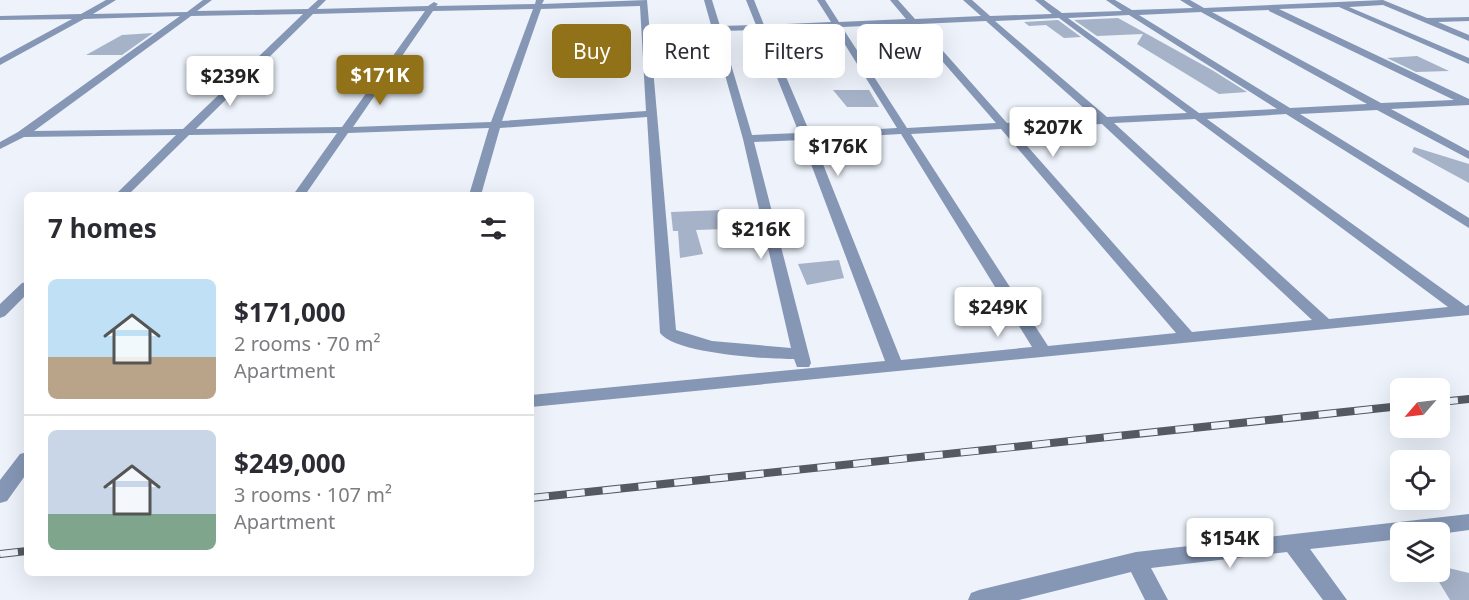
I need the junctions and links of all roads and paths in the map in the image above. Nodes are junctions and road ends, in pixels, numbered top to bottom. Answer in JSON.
{"nodes":[{"id":1,"x":112,"y":0,"type":"edge"},
{"id":2,"x":208,"y":0,"type":"edge"},
{"id":3,"x":322,"y":0,"type":"edge"},
{"id":4,"x":437,"y":0,"type":"edge"},
{"id":5,"x":708,"y":0,"type":"edge"},
{"id":6,"x":750,"y":0,"type":"edge"},
{"id":7,"x":821,"y":0,"type":"edge"},
{"id":8,"x":894,"y":0,"type":"edge"},
{"id":9,"x":967,"y":0,"type":"edge"},
{"id":10,"x":1039,"y":0,"type":"edge"},
{"id":11,"x":1110,"y":0,"type":"edge"},
{"id":12,"x":1184,"y":0,"type":"edge"},
{"id":13,"x":1253,"y":0,"type":"edge"},
{"id":14,"x":1327,"y":0,"type":"edge"},
{"id":15,"x":643,"y":2,"type":"edge"},
{"id":16,"x":1379,"y":2,"type":"edge"},
{"id":17,"x":539,"y":4,"type":"edge"},
{"id":18,"x":1338,"y":5,"type":"junction"},
{"id":19,"x":1268,"y":7,"type":"junction"},
{"id":20,"x":430,"y":10,"type":"junction"},
{"id":21,"x":1204,"y":10,"type":"junction"},
{"id":22,"x":308,"y":12,"type":"junction"},
{"id":23,"x":190,"y":13,"type":"junction"},
{"id":24,"x":1131,"y":14,"type":"junction"},
{"id":25,"x":84,"y":15,"type":"junction"},
{"id":26,"x":1060,"y":16,"type":"junction"},
{"id":27,"x":0,"y":18,"type":"edge"},
{"id":28,"x":988,"y":19,"type":"junction"},
{"id":29,"x":1469,"y":19,"type":"edge"},
{"id":30,"x":1426,"y":20,"type":"junction"},
{"id":31,"x":913,"y":22,"type":"junction"},
{"id":32,"x":715,"y":24,"type":"edge"},
{"id":33,"x":759,"y":24,"type":"edge"},
{"id":34,"x":836,"y":24,"type":"joint"},
{"id":35,"x":845,"y":38,"type":"edge"},
{"id":36,"x":1469,"y":38,"type":"edge"},
{"id":37,"x":1469,"y":61,"type":"edge"},
{"id":38,"x":0,"y":62,"type":"edge"},
{"id":39,"x":731,"y":78,"type":"edge"},
{"id":40,"x":782,"y":78,"type":"edge"},
{"id":41,"x":1468,"y":102,"type":"edge"},
{"id":42,"x":1379,"y":106,"type":"junction"},
{"id":43,"x":1288,"y":112,"type":"junction"},
{"id":44,"x":651,"y":114,"type":"junction"},
{"id":45,"x":1196,"y":115,"type":"junction"},
{"id":46,"x":1105,"y":121,"type":"junction"},
{"id":47,"x":495,"y":125,"type":"junction"},
{"id":48,"x":1006,"y":127,"type":"junction"},
{"id":49,"x":346,"y":130,"type":"junction"},
{"id":50,"x":186,"y":131,"type":"junction"},
{"id":51,"x":906,"y":133,"type":"junction"},
{"id":52,"x":22,"y":134,"type":"junction"},
{"id":53,"x":806,"y":136,"type":"junction"},
{"id":54,"x":748,"y":139,"type":"junction"},
{"id":55,"x":1,"y":146,"type":"edge"},
{"id":56,"x":1469,"y":156,"type":"edge"},
{"id":57,"x":124,"y":192,"type":"edge"},
{"id":58,"x":301,"y":192,"type":"edge"},
{"id":59,"x":477,"y":192,"type":"edge"},
{"id":60,"x":1469,"y":224,"type":"edge"},
{"id":61,"x":24,"y":289,"type":"edge"},
{"id":62,"x":1466,"y":310,"type":"edge"},
{"id":63,"x":0,"y":313,"type":"edge"},
{"id":64,"x":1325,"y":324,"type":"junction"},
{"id":65,"x":1188,"y":337,"type":"junction"},
{"id":66,"x":1043,"y":351,"type":"junction"},
{"id":67,"x":800,"y":354,"type":"junction"},
{"id":68,"x":895,"y":365,"type":"junction"},
{"id":69,"x":805,"y":374,"type":"junction"},
{"id":70,"x":534,"y":401,"type":"edge"},
{"id":71,"x":24,"y":462,"type":"edge"},
{"id":72,"x":0,"y":495,"type":"edge"},
{"id":73,"x":1468,"y":523,"type":"edge"},
{"id":74,"x":1292,"y":541,"type":"junction"},
{"id":75,"x":1136,"y":561,"type":"junction"},
{"id":76,"x":979,"y":600,"type":"edge"},
{"id":77,"x":1157,"y":600,"type":"edge"},
{"id":78,"x":1336,"y":600,"type":"edge"}],
"edges":[{"from":1,"to":25,"type":"street"},
{"from":2,"to":23,"type":"street"},
{"from":3,"to":22,"type":"street"},
{"from":4,"to":20,"type":"street"},
{"from":5,"to":32,"type":"street"},
{"from":6,"to":33,"type":"street"},
{"from":7,"to":34,"type":"street"},
{"from":8,"to":31,"type":"street"},
{"from":9,"to":28,"type":"street"},
{"from":10,"to":26,"type":"street"},
{"from":11,"to":24,"type":"street"},
{"from":12,"to":21,"type":"street"},
{"from":13,"to":19,"type":"street"},
{"from":14,"to":18,"type":"street"},
{"from":15,"to":17,"type":"street"},
{"from":15,"to":44,"type":"street"},
{"from":16,"to":18,"type":"street"},
{"from":16,"to":30,"type":"street"},
{"from":17,"to":20,"type":"street"},
{"from":17,"to":47,"type":"street"},
{"from":18,"to":19,"type":"street"},
{"from":18,"to":37,"type":"street"},
{"from":19,"to":21,"type":"street"},
{"from":19,"to":41,"type":"street"},
{"from":20,"to":22,"type":"street"},
{"from":20,"to":49,"type":"street"},
{"from":21,"to":24,"type":"street"},
{"from":21,"to":42,"type":"street"},
{"from":22,"to":23,"type":"street"},
{"from":22,"to":50,"type":"street"},
{"from":23,"to":25,"type":"street"},
{"from":23,"to":52,"type":"street"},
{"from":24,"to":26,"type":"street"},
{"from":24,"to":43,"type":"street"},
{"from":25,"to":27,"type":"street"},
{"from":25,"to":38,"type":"street"},
{"from":26,"to":28,"type":"street"},
{"from":26,"to":45,"type":"street"},
{"from":28,"to":31,"type":"street"},
{"from":28,"to":46,"type":"street"},
{"from":29,"to":30,"type":"street"},
{"from":30,"to":36,"type":"street"},
{"from":31,"to":34,"type":"street"},
{"from":31,"to":48,"type":"street"},
{"from":35,"to":51,"type":"street"},
{"from":39,"to":54,"type":"street"},
{"from":40,"to":53,"type":"street"},
{"from":41,"to":42,"type":"street"},
{"from":42,"to":43,"type":"street"},
{"from":42,"to":56,"type":"street"},
{"from":43,"to":45,"type":"street"},
{"from":43,"to":60,"type":"street"},
{"from":44,"to":47,"type":"street"},
{"from":44,"to":67,"type":"street"},
{"from":45,"to":46,"type":"street"},
{"from":45,"to":62,"type":"street"},
{"from":46,"to":48,"type":"street"},
{"from":46,"to":64,"type":"street"},
{"from":47,"to":49,"type":"street"},
{"from":47,"to":59,"type":"street"},
{"from":48,"to":51,"type":"street"},
{"from":48,"to":65,"type":"street"},
{"from":49,"to":50,"type":"street"},
{"from":49,"to":58,"type":"street"},
{"from":50,"to":52,"type":"street"},
{"from":50,"to":57,"type":"street"},
{"from":51,"to":53,"type":"street"},
{"from":51,"to":66,"type":"street"},
{"from":52,"to":55,"type":"street"},
{"from":53,"to":54,"type":"street"},
{"from":53,"to":68,"type":"street"},
{"from":54,"to":67,"type":"street"},
{"from":61,"to":63,"type":"street"},
{"from":62,"to":64,"type":"street"},
{"from":64,"to":65,"type":"street"},
{"from":65,"to":66,"type":"street"},
{"from":66,"to":68,"type":"street"},
{"from":67,"to":69,"type":"street"},
{"from":68,"to":69,"type":"street"},
{"from":69,"to":70,"type":"street"},
{"from":71,"to":72,"type":"street"},
{"from":73,"to":74,"type":"street"},
{"from":74,"to":75,"type":"street"},
{"from":74,"to":78,"type":"street"},
{"from":75,"to":76,"type":"street"},
{"from":75,"to":77,"type":"street"}]}
